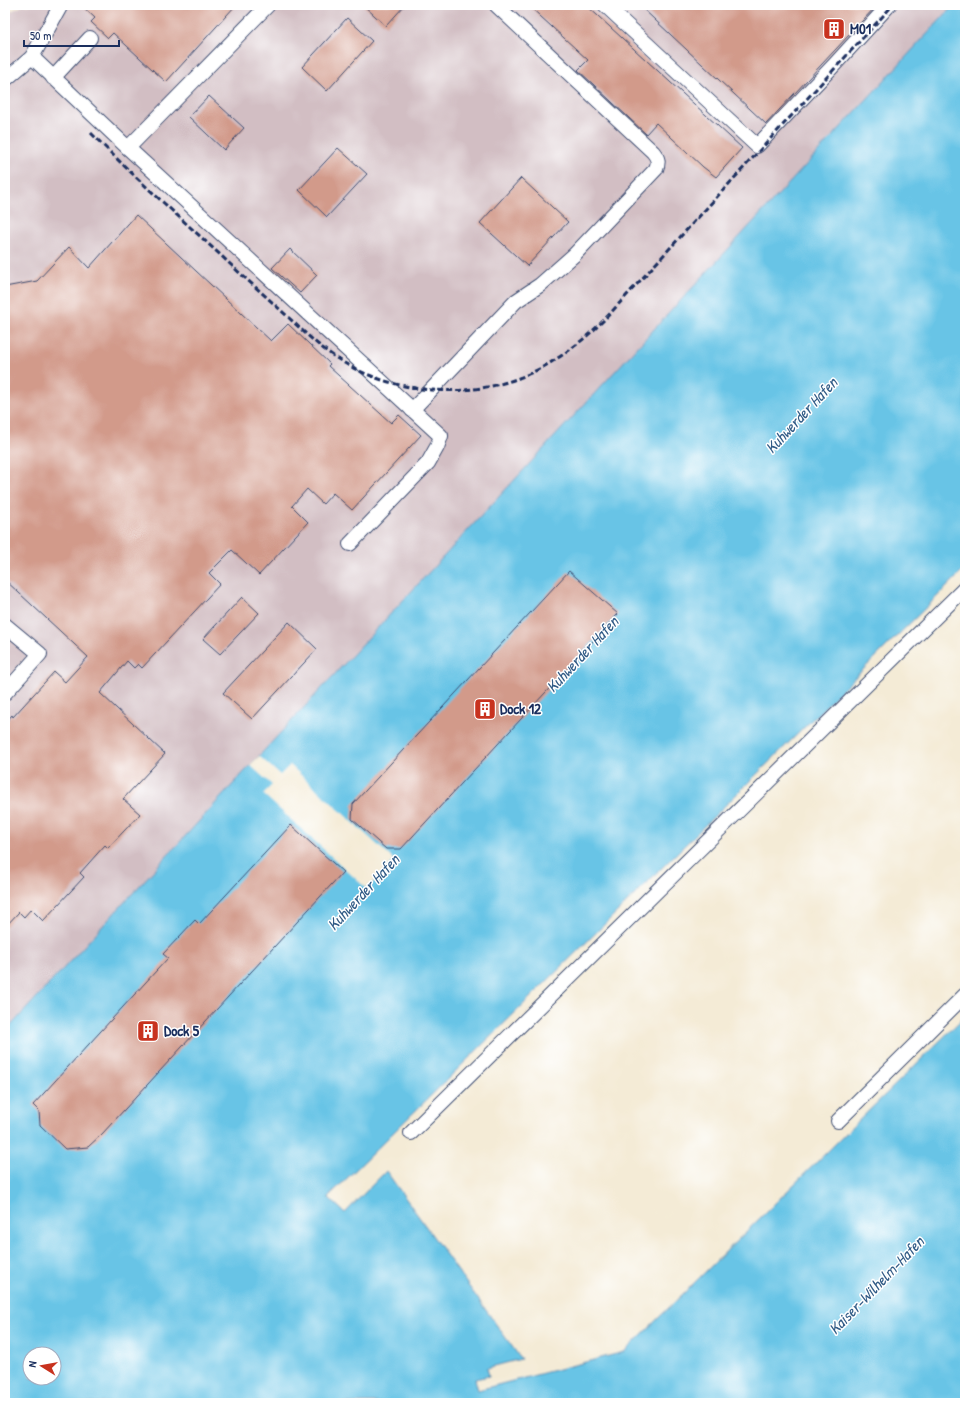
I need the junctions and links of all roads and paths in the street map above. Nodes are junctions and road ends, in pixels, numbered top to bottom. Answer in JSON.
{"nodes":[{"id":1,"x":62,"y":5,"type":"edge"},
{"id":2,"x":268,"y":5,"type":"edge"},
{"id":3,"x":496,"y":5,"type":"edge"},
{"id":4,"x":605,"y":5,"type":"edge"},
{"id":5,"x":889,"y":5,"type":"edge"},
{"id":6,"x":90,"y":38,"type":"dead end"},
{"id":7,"x":32,"y":57,"type":"junction"},
{"id":8,"x":54,"y":78,"type":"junction"},
{"id":9,"x":5,"y":80,"type":"edge"},
{"id":10,"x":128,"y":148,"type":"junction"},
{"id":11,"x":412,"y":410,"type":"junction"},
{"id":12,"x":350,"y":544,"type":"dead end"},
{"id":13,"x":965,"y":588,"type":"edge"},
{"id":14,"x":5,"y":625,"type":"edge"},
{"id":15,"x":5,"y":693,"type":"edge"},
{"id":16,"x":965,"y":995,"type":"edge"},
{"id":17,"x":838,"y":1121,"type":"dead end"},
{"id":18,"x":411,"y":1133,"type":"dead end"}],
"edges":[{"from":1,"to":7,"type":"lane"},
{"from":2,"to":10,"type":"lane"},
{"from":3,"to":11,"type":"lane"},
{"from":4,"to":5,"type":"lane"},
{"from":6,"to":8,"type":"lane"},
{"from":7,"to":8,"type":"lane"},
{"from":7,"to":9,"type":"lane"},
{"from":8,"to":10,"type":"lane"},
{"from":10,"to":11,"type":"lane"},
{"from":11,"to":12,"type":"lane"},
{"from":13,"to":18,"type":"lane"},
{"from":14,"to":15,"type":"lane"},
{"from":16,"to":17,"type":"lane"}]}
